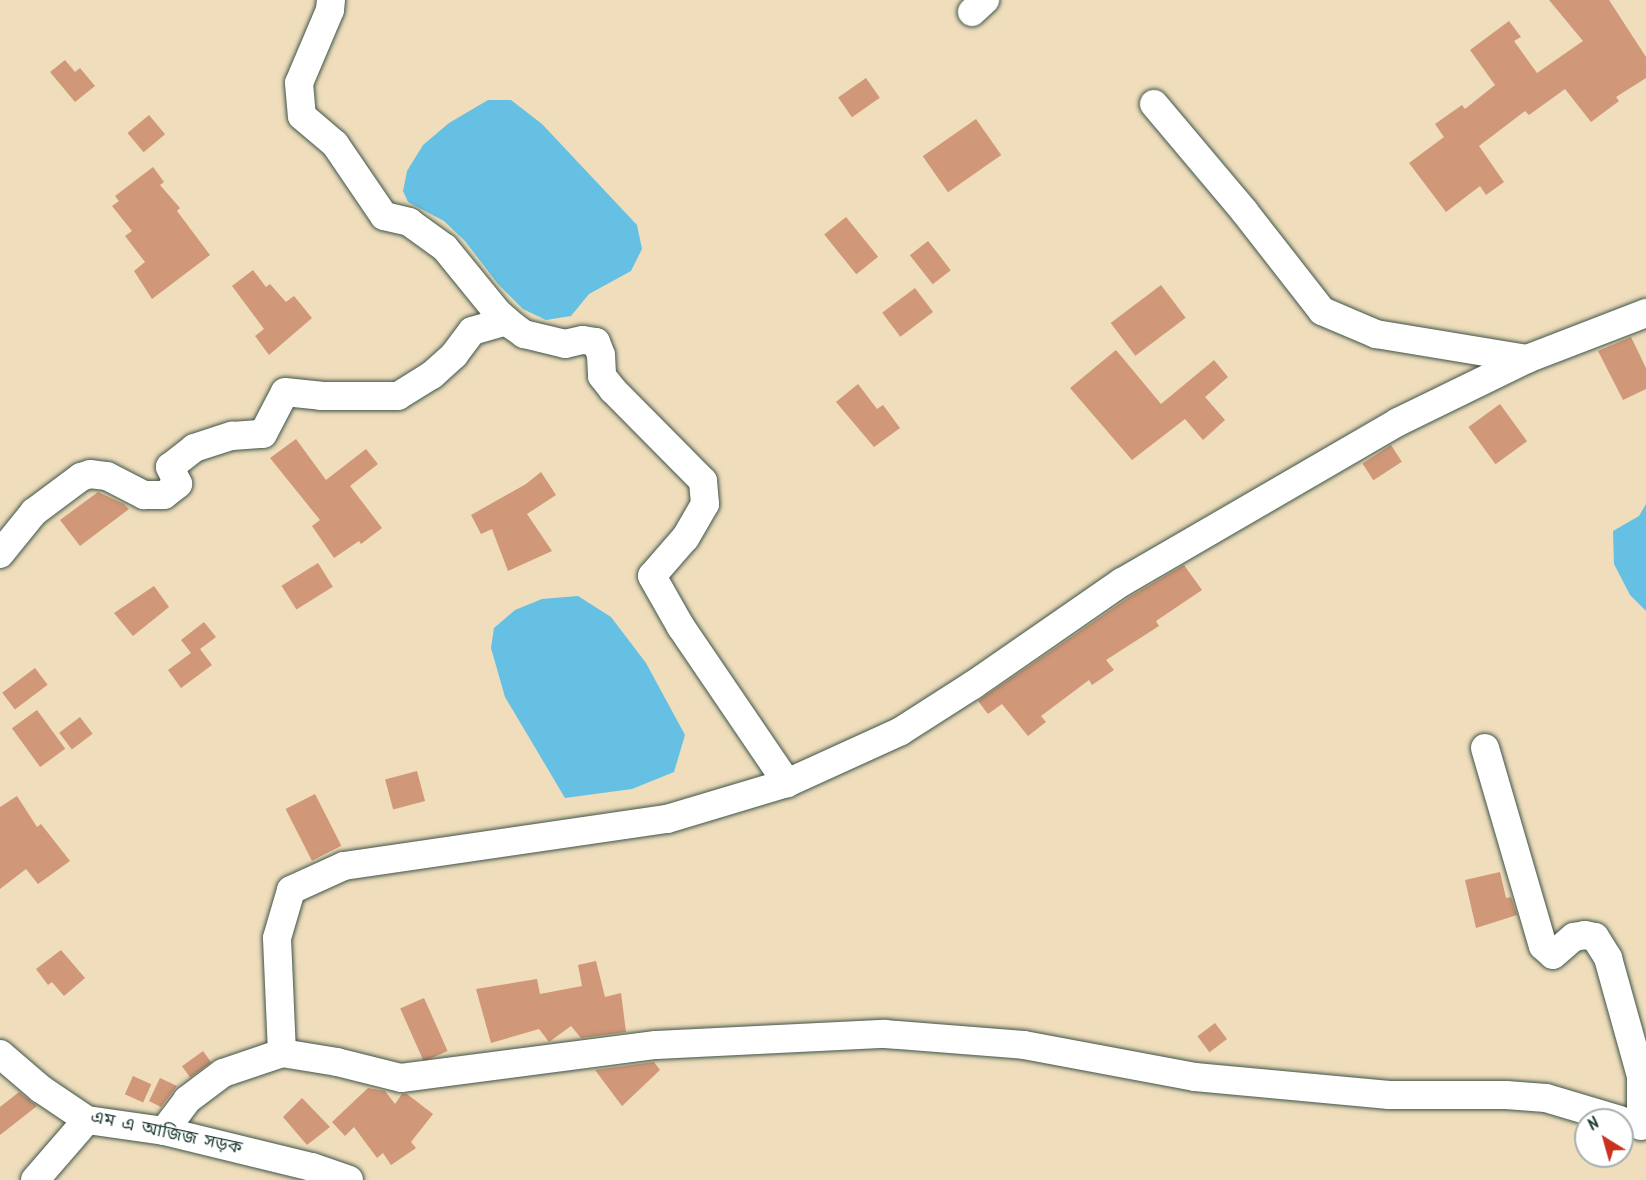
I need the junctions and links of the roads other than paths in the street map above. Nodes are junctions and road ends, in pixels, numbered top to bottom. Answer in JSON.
{"nodes":[{"id":1,"x":331,"y":0,"type":"edge"},
{"id":2,"x":1154,"y":104,"type":"dead end"},
{"id":3,"x":1646,"y":313,"type":"edge"},
{"id":4,"x":507,"y":321,"type":"junction"},
{"id":5,"x":1527,"y":359,"type":"junction"},
{"id":6,"x":0,"y":554,"type":"edge"},
{"id":7,"x":1485,"y":748,"type":"dead end"},
{"id":8,"x":787,"y":783,"type":"junction"},
{"id":9,"x":282,"y":1053,"type":"junction"},
{"id":10,"x":0,"y":1054,"type":"edge"},
{"id":11,"x":1579,"y":1108,"type":"edge"},
{"id":12,"x":1634,"y":1113,"type":"edge"},
{"id":13,"x":87,"y":1120,"type":"junction"},
{"id":14,"x":164,"y":1131,"type":"junction"},
{"id":15,"x":35,"y":1180,"type":"edge"},
{"id":16,"x":349,"y":1180,"type":"edge"}],
"edges":[{"from":1,"to":4,"type":"street"},
{"from":2,"to":5,"type":"street"},
{"from":3,"to":5,"type":"street"},
{"from":4,"to":6,"type":"street"},
{"from":4,"to":8,"type":"street"},
{"from":5,"to":8,"type":"street"},
{"from":7,"to":12,"type":"street"},
{"from":8,"to":9,"type":"street"},
{"from":9,"to":11,"type":"street"},
{"from":9,"to":14,"type":"street"},
{"from":10,"to":13,"type":"street","name":"এম এ আজিজ সড়ক"},
{"from":13,"to":14,"type":"street","name":"এম এ আজিজ সড়ক"},
{"from":13,"to":15,"type":"street"},
{"from":14,"to":16,"type":"street","name":"এম এ আজিজ সড়ক"}]}
